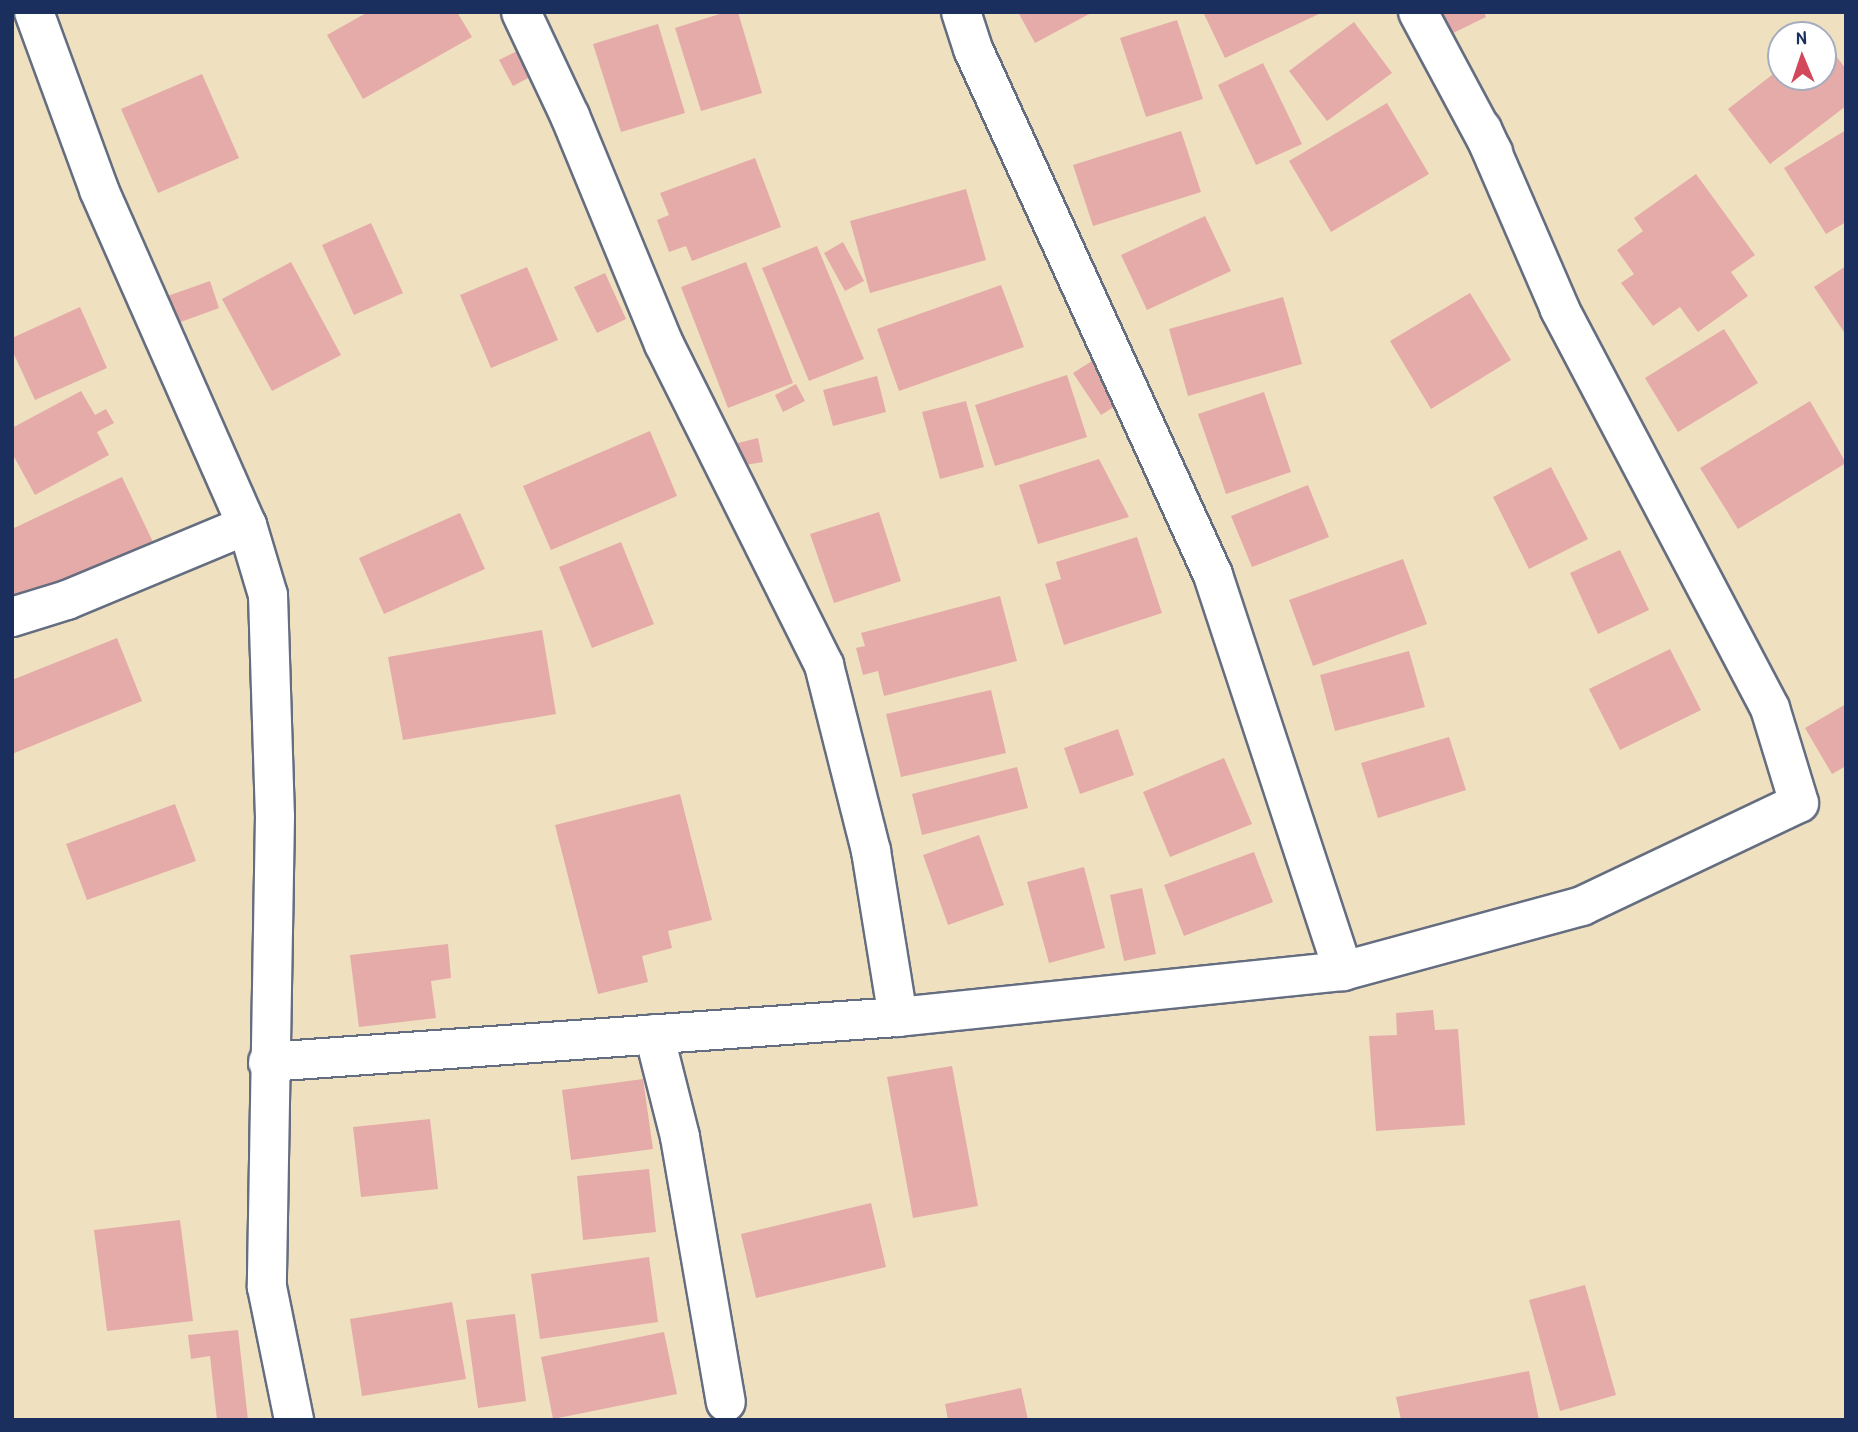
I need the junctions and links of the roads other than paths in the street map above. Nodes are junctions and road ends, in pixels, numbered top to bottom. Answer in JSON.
{"nodes":[{"id":1,"x":34,"y":12,"type":"edge"},
{"id":2,"x":521,"y":12,"type":"edge"},
{"id":3,"x":961,"y":12,"type":"edge"},
{"id":4,"x":1418,"y":12,"type":"edge"},
{"id":5,"x":1560,"y":309,"type":"junction"},
{"id":6,"x":247,"y":525,"type":"junction"},
{"id":7,"x":1675,"y":540,"type":"dead end"},
{"id":8,"x":12,"y":617,"type":"edge"},
{"id":9,"x":1343,"y":971,"type":"junction"},
{"id":10,"x":898,"y":1017,"type":"junction"},
{"id":11,"x":654,"y":1034,"type":"junction"},
{"id":12,"x":268,"y":1062,"type":"junction"},
{"id":13,"x":726,"y":1402,"type":"dead end"},
{"id":14,"x":294,"y":1420,"type":"edge"}],
"edges":[{"from":1,"to":6,"type":"street"},
{"from":2,"to":10,"type":"street"},
{"from":3,"to":9,"type":"street"},
{"from":4,"to":5,"type":"street"},
{"from":5,"to":7,"type":"street"},
{"from":5,"to":9,"type":"street"},
{"from":6,"to":8,"type":"street"},
{"from":6,"to":12,"type":"street"},
{"from":9,"to":10,"type":"street"},
{"from":10,"to":11,"type":"street"},
{"from":11,"to":12,"type":"street"},
{"from":11,"to":13,"type":"street"},
{"from":12,"to":14,"type":"street"}]}
